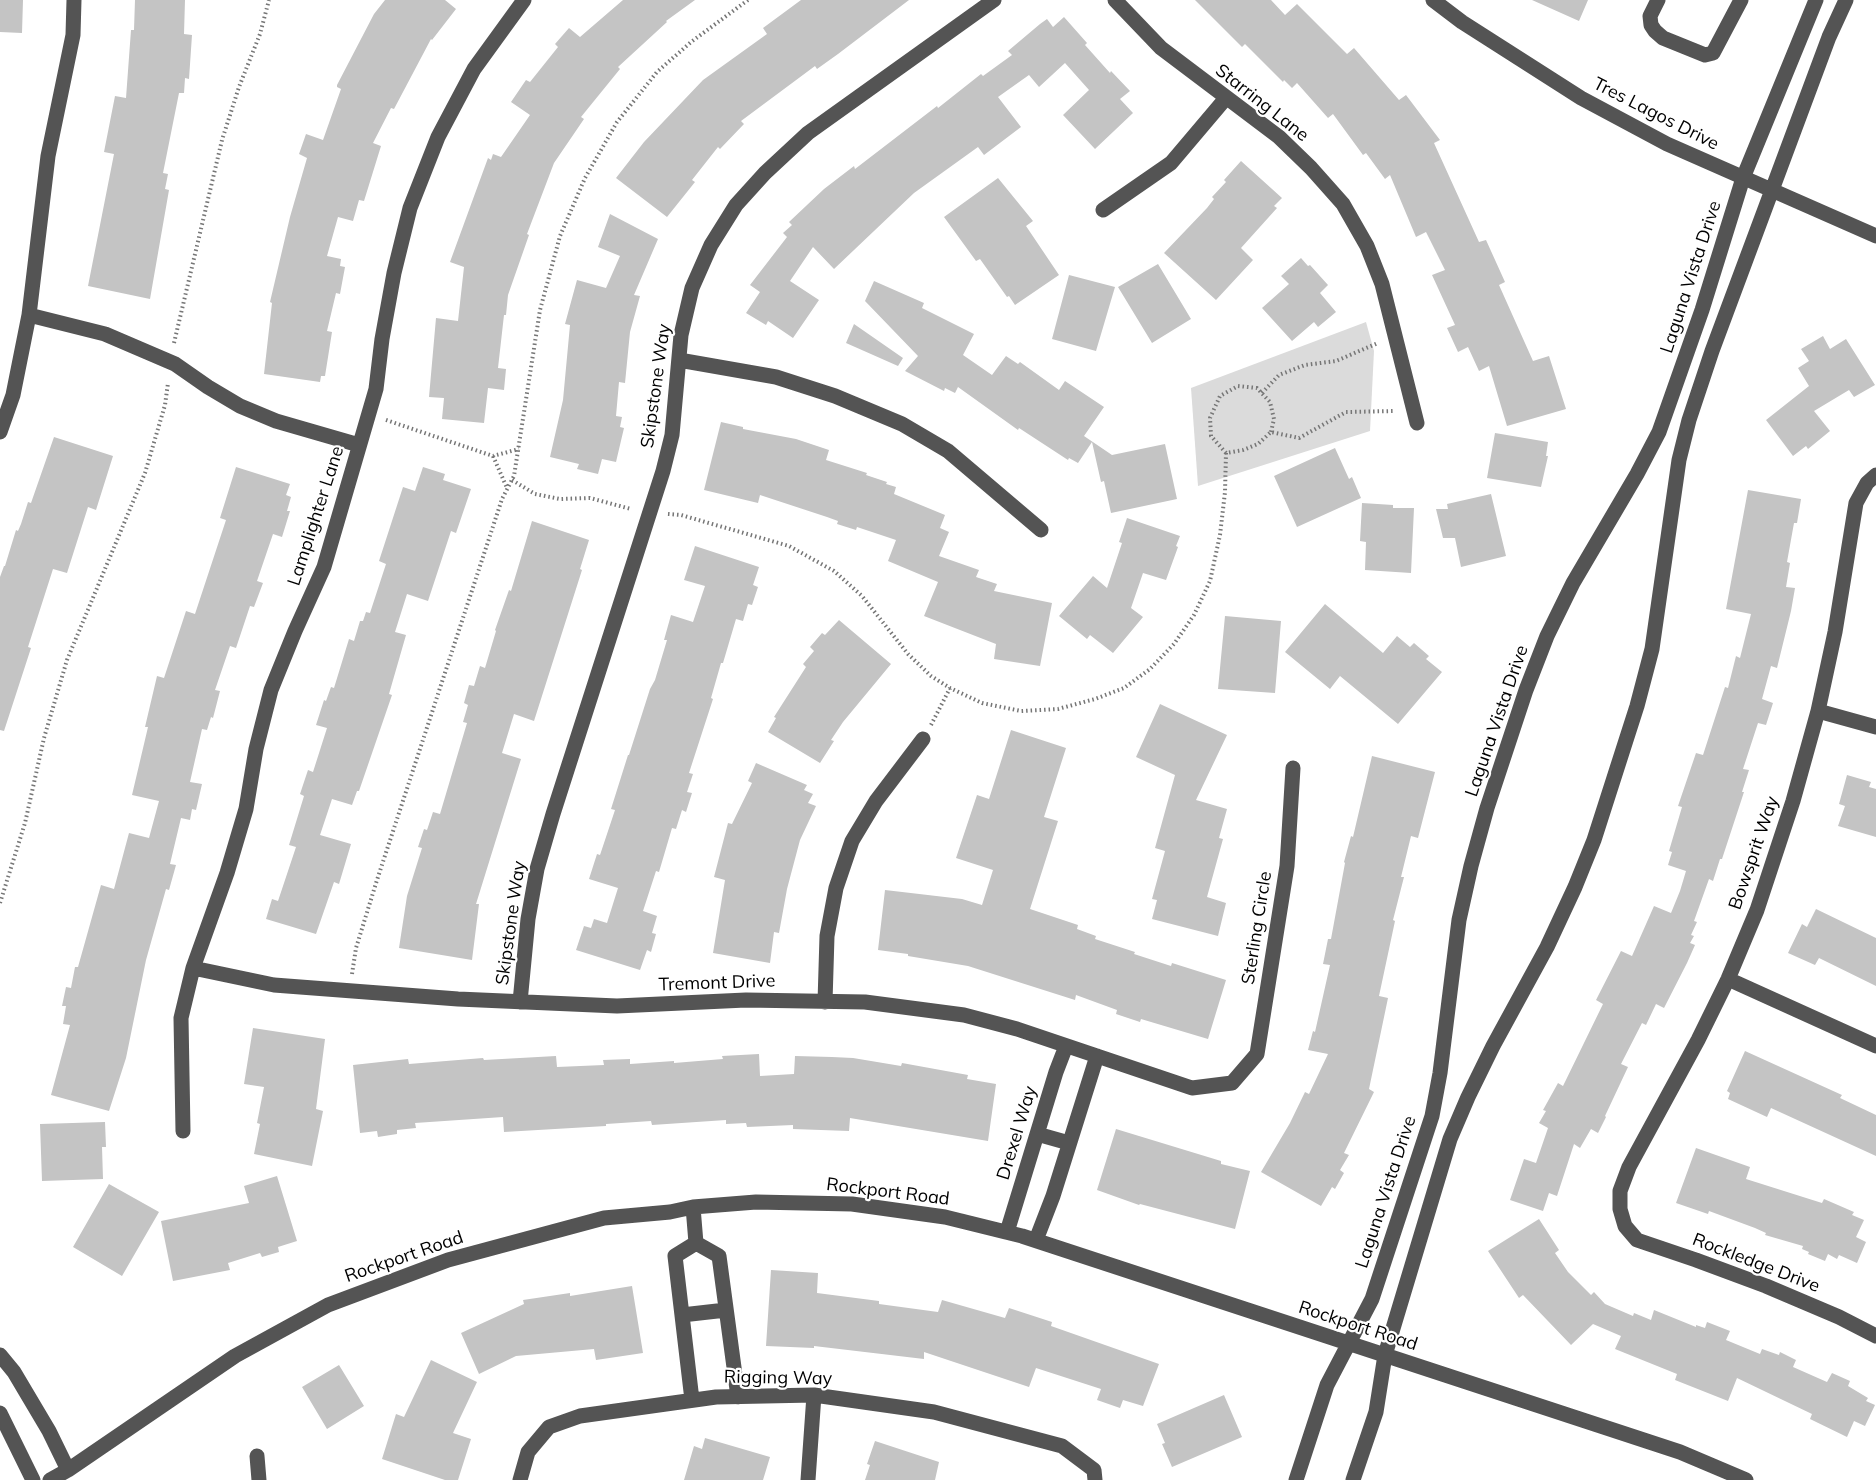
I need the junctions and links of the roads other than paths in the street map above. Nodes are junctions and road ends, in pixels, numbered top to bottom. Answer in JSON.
{"nodes":[{"id":1,"x":74,"y":0,"type":"edge"},
{"id":2,"x":524,"y":0,"type":"edge"},
{"id":3,"x":994,"y":0,"type":"edge"},
{"id":4,"x":1115,"y":0,"type":"edge"},
{"id":5,"x":1432,"y":0,"type":"edge"},
{"id":6,"x":1658,"y":0,"type":"edge"},
{"id":7,"x":1741,"y":0,"type":"edge"},
{"id":8,"x":1816,"y":0,"type":"edge"},
{"id":9,"x":1840,"y":2,"type":"edge"},
{"id":10,"x":1226,"y":98,"type":"junction"},
{"id":11,"x":1743,"y":178,"type":"junction"},
{"id":12,"x":1772,"y":190,"type":"junction"},
{"id":13,"x":1103,"y":210,"type":"dead end"},
{"id":14,"x":1876,"y":236,"type":"edge"},
{"id":15,"x":30,"y":315,"type":"junction"},
{"id":16,"x":679,"y":360,"type":"junction"},
{"id":17,"x":1415,"y":416,"type":"road end"},
{"id":18,"x":0,"y":432,"type":"edge"},
{"id":19,"x":359,"y":445,"type":"junction"},
{"id":20,"x":1876,"y":475,"type":"edge"},
{"id":21,"x":1041,"y":530,"type":"dead end"},
{"id":22,"x":1818,"y":711,"type":"junction"},
{"id":23,"x":1876,"y":727,"type":"edge"},
{"id":24,"x":923,"y":739,"type":"road end"},
{"id":25,"x":1293,"y":768,"type":"dead end"},
{"id":26,"x":193,"y":968,"type":"junction"},
{"id":27,"x":1728,"y":979,"type":"junction"},
{"id":28,"x":519,"y":1002,"type":"junction"},
{"id":29,"x":825,"y":1002,"type":"junction"},
{"id":30,"x":1066,"y":1046,"type":"junction"},
{"id":31,"x":1876,"y":1046,"type":"edge"},
{"id":32,"x":1097,"y":1056,"type":"junction"},
{"id":33,"x":1232,"y":1083,"type":"joint"},
{"id":34,"x":183,"y":1131,"type":"dead end"},
{"id":35,"x":1037,"y":1134,"type":"junction"},
{"id":36,"x":1069,"y":1143,"type":"junction"},
{"id":37,"x":693,"y":1207,"type":"junction"},
{"id":38,"x":1625,"y":1226,"type":"joint"},
{"id":39,"x":1007,"y":1232,"type":"junction"},
{"id":40,"x":1036,"y":1240,"type":"junction"},
{"id":41,"x":696,"y":1243,"type":"junction"},
{"id":42,"x":726,"y":1310,"type":"junction"},
{"id":43,"x":681,"y":1315,"type":"junction"},
{"id":44,"x":1876,"y":1336,"type":"edge"},
{"id":45,"x":1348,"y":1343,"type":"junction"},
{"id":46,"x":0,"y":1355,"type":"edge"},
{"id":47,"x":1385,"y":1356,"type":"junction"},
{"id":48,"x":814,"y":1395,"type":"junction"},
{"id":49,"x":738,"y":1396,"type":"junction"},
{"id":50,"x":692,"y":1400,"type":"junction"},
{"id":51,"x":0,"y":1413,"type":"edge"},
{"id":52,"x":257,"y":1456,"type":"dead end"},
{"id":53,"x":68,"y":1470,"type":"junction"},
{"id":54,"x":1095,"y":1475,"type":"edge"},
{"id":55,"x":33,"y":1480,"type":"edge"},
{"id":56,"x":50,"y":1480,"type":"edge"},
{"id":57,"x":259,"y":1480,"type":"edge"},
{"id":58,"x":520,"y":1480,"type":"edge"},
{"id":59,"x":808,"y":1480,"type":"edge"},
{"id":60,"x":1296,"y":1480,"type":"edge"},
{"id":61,"x":1353,"y":1480,"type":"edge"},
{"id":62,"x":1746,"y":1480,"type":"edge"}],
"edges":[{"from":1,"to":15,"type":"street"},
{"from":2,"to":19,"type":"street","name":"Lamplighter Lane"},
{"from":3,"to":16,"type":"street","name":"Skipstone Way"},
{"from":4,"to":10,"type":"street","name":"Starring Lane"},
{"from":5,"to":11,"type":"street","name":"Tres Lagos Drive"},
{"from":6,"to":7,"type":"street"},
{"from":8,"to":11,"type":"street","name":"Laguna Vista Drive"},
{"from":9,"to":12,"type":"street"},
{"from":10,"to":13,"type":"street"},
{"from":10,"to":17,"type":"street","name":"Starring Lane"},
{"from":11,"to":12,"type":"street","name":"Tres Lagos Drive"},
{"from":11,"to":45,"type":"street","name":"Laguna Vista Drive"},
{"from":12,"to":14,"type":"street","name":"Tres Lagos Drive"},
{"from":12,"to":47,"type":"street"},
{"from":15,"to":18,"type":"street"},
{"from":15,"to":19,"type":"street"},
{"from":16,"to":21,"type":"street"},
{"from":16,"to":28,"type":"street","name":"Skipstone Way"},
{"from":19,"to":26,"type":"street","name":"Lamplighter Lane"},
{"from":20,"to":22,"type":"street","name":"Bowsprit Way"},
{"from":22,"to":23,"type":"street"},
{"from":22,"to":27,"type":"street","name":"Bowsprit Way"},
{"from":24,"to":29,"type":"street"},
{"from":25,"to":33,"type":"street","name":"Sterling Circle"},
{"from":26,"to":28,"type":"street","name":"Tremont Drive"},
{"from":26,"to":34,"type":"street","name":"Lamplighter Lane"},
{"from":27,"to":31,"type":"street"},
{"from":27,"to":38,"type":"street","name":"Bowsprit Way"},
{"from":28,"to":29,"type":"street","name":"Tremont Drive"},
{"from":29,"to":30,"type":"street","name":"Tremont Drive"},
{"from":30,"to":32,"type":"street","name":"Tremont Drive"},
{"from":30,"to":35,"type":"street","name":"Drexel Way"},
{"from":32,"to":33,"type":"street","name":"Tremont Drive"},
{"from":32,"to":36,"type":"street"},
{"from":35,"to":36,"type":"street"},
{"from":35,"to":39,"type":"street","name":"Drexel Way"},
{"from":36,"to":40,"type":"street"},
{"from":37,"to":39,"type":"street","name":"Rockport Road"},
{"from":37,"to":41,"type":"street"},
{"from":37,"to":53,"type":"street","name":"Rockport Road"},
{"from":38,"to":44,"type":"street","name":"Rockledge Drive"},
{"from":39,"to":40,"type":"street","name":"Rockport Road"},
{"from":40,"to":45,"type":"street","name":"Rockport Road"},
{"from":41,"to":42,"type":"street"},
{"from":41,"to":43,"type":"street"},
{"from":42,"to":43,"type":"street"},
{"from":42,"to":49,"type":"street"},
{"from":43,"to":50,"type":"street"},
{"from":45,"to":47,"type":"street","name":"Rockport Road"},
{"from":45,"to":60,"type":"street","name":"Laguna Vista Drive"},
{"from":46,"to":53,"type":"street"},
{"from":47,"to":61,"type":"street"},
{"from":47,"to":62,"type":"street","name":"Rockport Road"},
{"from":48,"to":49,"type":"street","name":"Rigging Way"},
{"from":48,"to":54,"type":"street","name":"Rigging Way"},
{"from":48,"to":59,"type":"street"},
{"from":49,"to":50,"type":"street","name":"Rigging Way"},
{"from":50,"to":58,"type":"street","name":"Rigging Way"},
{"from":51,"to":55,"type":"street"},
{"from":52,"to":57,"type":"street"},
{"from":53,"to":56,"type":"street","name":"Rockport Road"}]}
